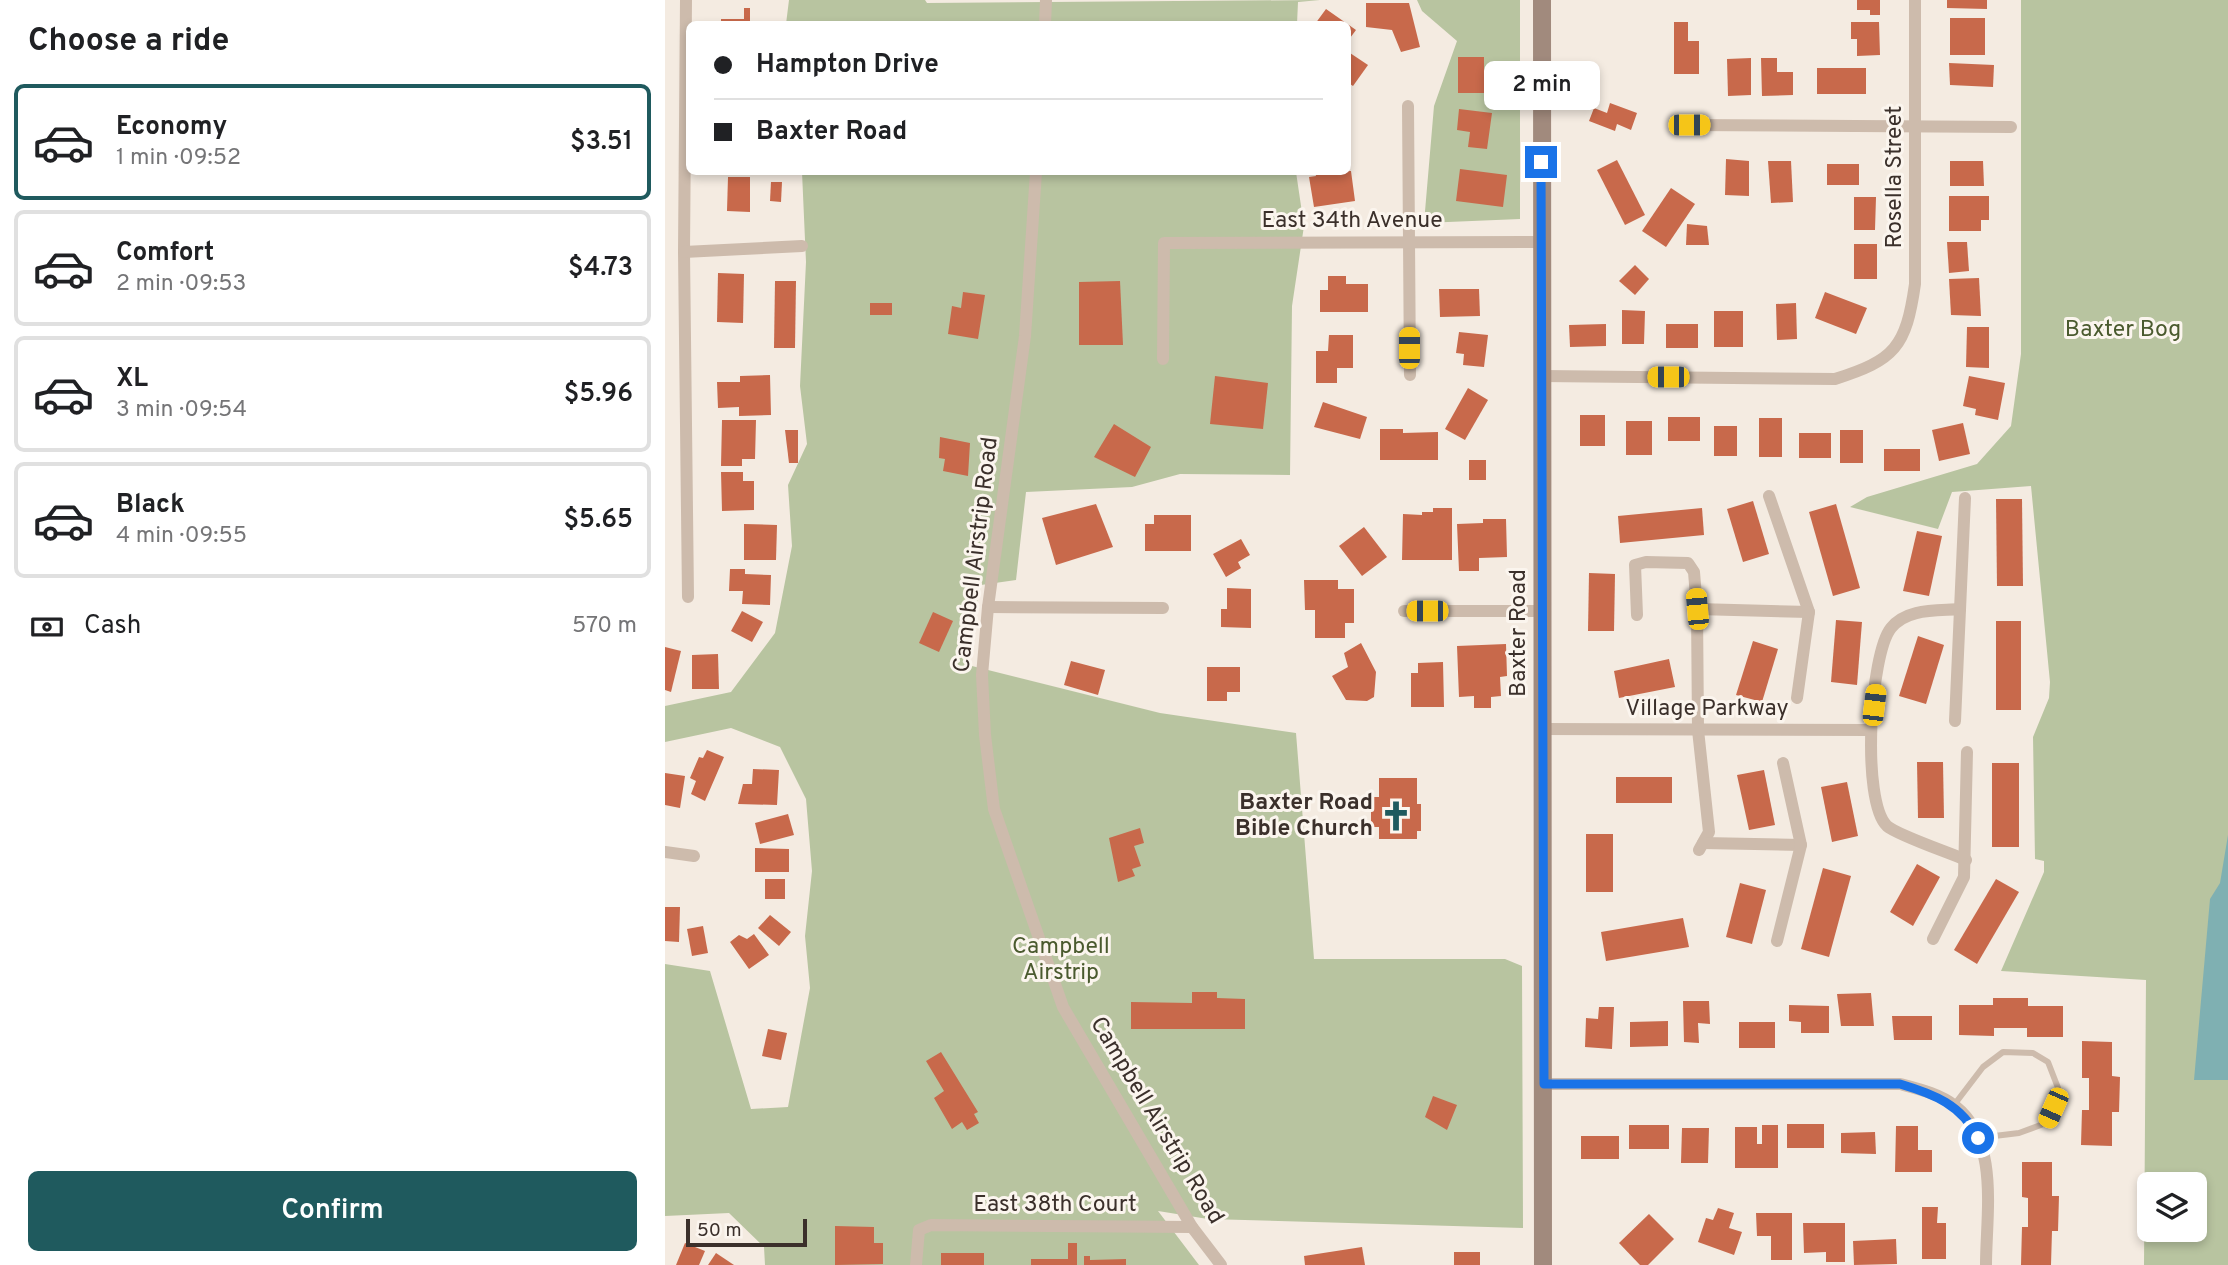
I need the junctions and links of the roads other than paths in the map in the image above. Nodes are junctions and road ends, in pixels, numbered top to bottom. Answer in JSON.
{"nodes":[{"id":1,"x":686,"y":0,"type":"edge"},
{"id":2,"x":1046,"y":0,"type":"edge"},
{"id":3,"x":1542,"y":0,"type":"edge"},
{"id":4,"x":1915,"y":0,"type":"edge"},
{"id":5,"x":1045,"y":21,"type":"edge"},
{"id":6,"x":1408,"y":106,"type":"dead end"},
{"id":7,"x":1689,"y":125,"type":"dead end"},
{"id":8,"x":1916,"y":125,"type":"junction"},
{"id":9,"x":2011,"y":127,"type":"dead end"},
{"id":10,"x":1035,"y":175,"type":"edge"},
{"id":11,"x":1409,"y":241,"type":"junction"},
{"id":12,"x":1541,"y":242,"type":"junction"},
{"id":13,"x":802,"y":246,"type":"dead end"},
{"id":14,"x":684,"y":252,"type":"junction"},
{"id":15,"x":1163,"y":359,"type":"dead end"},
{"id":16,"x":1409,"y":375,"type":"dead end"},
{"id":17,"x":1542,"y":376,"type":"junction"},
{"id":18,"x":1769,"y":496,"type":"dead end"},
{"id":19,"x":1965,"y":498,"type":"dead end"},
{"id":20,"x":688,"y":597,"type":"dead end"},
{"id":21,"x":988,"y":607,"type":"junction"},
{"id":22,"x":1163,"y":608,"type":"dead end"},
{"id":23,"x":1697,"y":609,"type":"junction"},
{"id":24,"x":1960,"y":609,"type":"junction"},
{"id":25,"x":1404,"y":611,"type":"dead end"},
{"id":26,"x":1543,"y":611,"type":"junction"},
{"id":27,"x":1809,"y":612,"type":"junction"},
{"id":28,"x":1637,"y":615,"type":"dead end"},
{"id":29,"x":1797,"y":698,"type":"dead end"},
{"id":30,"x":1955,"y":721,"type":"dead end"},
{"id":31,"x":1543,"y":729,"type":"junction"},
{"id":32,"x":1698,"y":730,"type":"junction"},
{"id":33,"x":1871,"y":730,"type":"junction"},
{"id":34,"x":1967,"y":752,"type":"dead end"},
{"id":35,"x":1783,"y":763,"type":"dead end"},
{"id":36,"x":1801,"y":845,"type":"junction"},
{"id":37,"x":665,"y":852,"type":"edge"},
{"id":38,"x":694,"y":856,"type":"dead end"},
{"id":39,"x":1966,"y":860,"type":"junction"},
{"id":40,"x":1933,"y":939,"type":"dead end"},
{"id":41,"x":1777,"y":941,"type":"dead end"},
{"id":42,"x":1544,"y":1084,"type":"junction"},
{"id":43,"x":1954,"y":1105,"type":"junction"},
{"id":44,"x":1978,"y":1138,"type":"junction"},
{"id":45,"x":1192,"y":1227,"type":"junction"},
{"id":46,"x":916,"y":1265,"type":"edge"},
{"id":47,"x":1221,"y":1265,"type":"edge"},
{"id":48,"x":1543,"y":1265,"type":"edge"},
{"id":49,"x":1986,"y":1265,"type":"edge"}],
"edges":[{"from":1,"to":14,"type":"street"},
{"from":2,"to":5,"type":"street"},
{"from":3,"to":12,"type":"street","name":"Baxter Road"},
{"from":4,"to":8,"type":"street","name":"Rosella Street"},
{"from":6,"to":11,"type":"street"},
{"from":7,"to":8,"type":"street"},
{"from":8,"to":9,"type":"street"},
{"from":8,"to":17,"type":"street","name":"Rosella Street"},
{"from":10,"to":21,"type":"street","name":"Campbell Airstrip Road"},
{"from":11,"to":12,"type":"street","name":"East 34th Avenue"},
{"from":11,"to":15,"type":"street","name":"East 34th Avenue"},
{"from":11,"to":16,"type":"street"},
{"from":12,"to":17,"type":"street","name":"Baxter Road"},
{"from":13,"to":14,"type":"street"},
{"from":14,"to":20,"type":"street"},
{"from":17,"to":26,"type":"street","name":"Baxter Road"},
{"from":18,"to":27,"type":"street"},
{"from":19,"to":24,"type":"street"},
{"from":21,"to":22,"type":"street"},
{"from":21,"to":45,"type":"street","name":"Campbell Airstrip Road"},
{"from":23,"to":27,"type":"street"},
{"from":23,"to":28,"type":"street"},
{"from":23,"to":32,"type":"street"},
{"from":24,"to":30,"type":"street"},
{"from":24,"to":33,"type":"street"},
{"from":25,"to":26,"type":"street"},
{"from":26,"to":31,"type":"street","name":"Baxter Road"},
{"from":27,"to":29,"type":"street"},
{"from":31,"to":32,"type":"street","name":"Village Parkway"},
{"from":31,"to":42,"type":"street","name":"Baxter Road"},
{"from":32,"to":33,"type":"street","name":"Village Parkway"},
{"from":32,"to":36,"type":"street"},
{"from":33,"to":39,"type":"street"},
{"from":34,"to":39,"type":"street"},
{"from":35,"to":36,"type":"street"},
{"from":36,"to":41,"type":"street"},
{"from":37,"to":38,"type":"street"},
{"from":39,"to":40,"type":"street"},
{"from":42,"to":43,"type":"street"},
{"from":42,"to":48,"type":"street","name":"Baxter Road"},
{"from":43,"to":44,"type":"street"},
{"from":43,"to":44,"type":"lane"},
{"from":44,"to":49,"type":"street"},
{"from":45,"to":46,"type":"street","name":"East 38th Court"},
{"from":45,"to":47,"type":"street","name":"Campbell Airstrip Road"}]}
